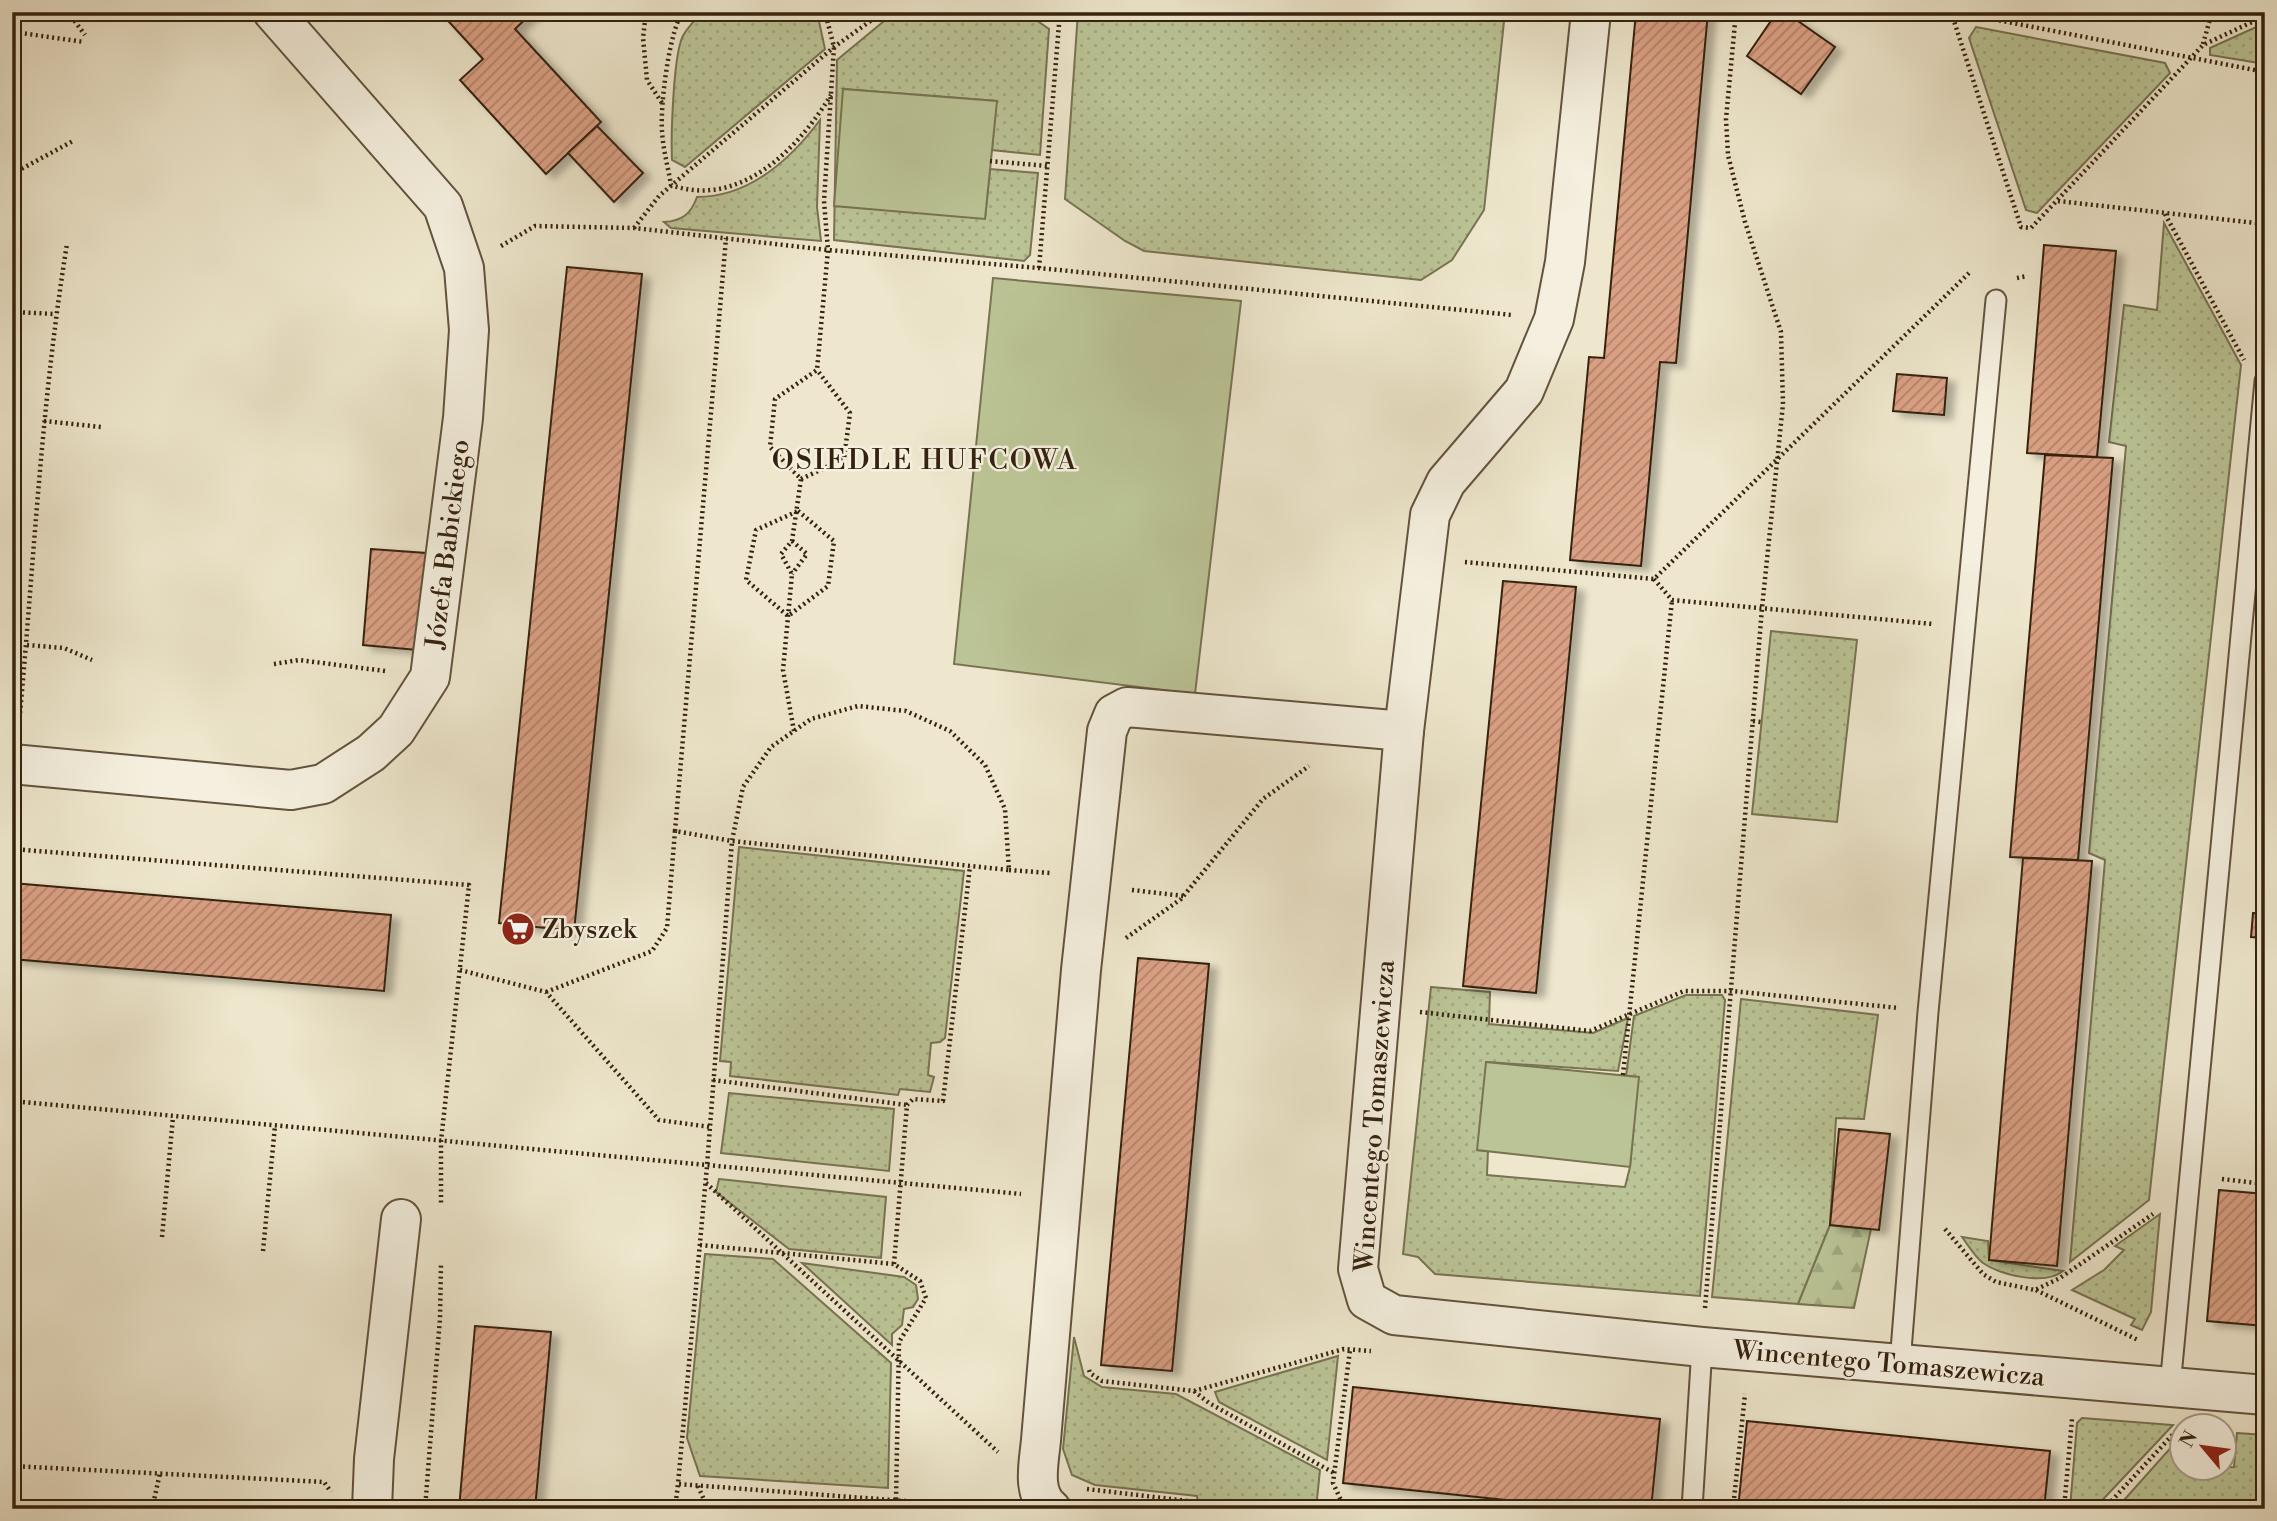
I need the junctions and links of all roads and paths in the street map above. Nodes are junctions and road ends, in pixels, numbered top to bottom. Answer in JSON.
{"nodes":[{"id":1,"x":68,"y":12,"type":"edge"},
{"id":2,"x":77,"y":12,"type":"edge"},
{"id":3,"x":273,"y":12,"type":"edge"},
{"id":4,"x":683,"y":12,"type":"edge"},
{"id":5,"x":825,"y":12,"type":"edge"},
{"id":6,"x":883,"y":12,"type":"edge"},
{"id":7,"x":1060,"y":12,"type":"edge"},
{"id":8,"x":1591,"y":12,"type":"edge"},
{"id":9,"x":1735,"y":12,"type":"edge"},
{"id":10,"x":1954,"y":12,"type":"edge"},
{"id":11,"x":2212,"y":12,"type":"edge"},
{"id":12,"x":646,"y":13,"type":"edge"},
{"id":13,"x":2265,"y":16,"type":"edge"},
{"id":14,"x":76,"y":22,"type":"junction"},
{"id":15,"x":14,"y":32,"type":"dead end"},
{"id":16,"x":85,"y":35,"type":"dead end"},
{"id":17,"x":84,"y":42,"type":"dead end"},
{"id":18,"x":2203,"y":45,"type":"junction"},
{"id":19,"x":834,"y":47,"type":"junction"},
{"id":20,"x":2192,"y":58,"type":"junction"},
{"id":21,"x":2265,"y":72,"type":"edge"},
{"id":22,"x":831,"y":94,"type":"junction"},
{"id":23,"x":662,"y":103,"type":"junction"},
{"id":24,"x":73,"y":141,"type":"dead end"},
{"id":25,"x":990,"y":161,"type":"dead end"},
{"id":26,"x":1047,"y":166,"type":"junction"},
{"id":27,"x":12,"y":174,"type":"edge"},
{"id":28,"x":671,"y":185,"type":"junction"},
{"id":29,"x":2057,"y":201,"type":"junction"},
{"id":30,"x":2165,"y":213,"type":"junction"},
{"id":31,"x":2265,"y":224,"type":"edge"},
{"id":32,"x":634,"y":228,"type":"junction"},
{"id":33,"x":726,"y":238,"type":"junction"},
{"id":34,"x":67,"y":244,"type":"dead end"},
{"id":35,"x":828,"y":250,"type":"junction"},
{"id":36,"x":464,"y":268,"type":"junction"},
{"id":37,"x":1039,"y":268,"type":"junction"},
{"id":38,"x":1969,"y":273,"type":"dead end"},
{"id":39,"x":1996,"y":300,"type":"dead end"},
{"id":40,"x":12,"y":312,"type":"edge"},
{"id":41,"x":55,"y":314,"type":"junction"},
{"id":42,"x":1554,"y":319,"type":"junction"},
{"id":43,"x":817,"y":370,"type":"junction"},
{"id":44,"x":2264,"y":389,"type":"edge"},
{"id":45,"x":44,"y":421,"type":"junction"},
{"id":46,"x":101,"y":427,"type":"dead end"},
{"id":47,"x":1777,"y":457,"type":"junction"},
{"id":48,"x":801,"y":479,"type":"junction"},
{"id":49,"x":797,"y":511,"type":"junction"},
{"id":50,"x":792,"y":541,"type":"junction"},
{"id":51,"x":1424,"y":558,"type":"junction"},
{"id":52,"x":792,"y":574,"type":"junction"},
{"id":53,"x":1654,"y":579,"type":"junction"},
{"id":54,"x":1672,"y":600,"type":"junction"},
{"id":55,"x":1762,"y":608,"type":"junction"},
{"id":56,"x":788,"y":616,"type":"junction"},
{"id":57,"x":1965,"y":626,"type":"junction"},
{"id":58,"x":26,"y":645,"type":"junction"},
{"id":59,"x":92,"y":660,"type":"dead end"},
{"id":60,"x":274,"y":664,"type":"dead end"},
{"id":61,"x":430,"y":677,"type":"junction"},
{"id":62,"x":1753,"y":720,"type":"junction"},
{"id":63,"x":1761,"y":722,"type":"dead end"},
{"id":64,"x":1361,"y":728,"type":"junction"},
{"id":65,"x":794,"y":731,"type":"junction"},
{"id":66,"x":1404,"y":731,"type":"junction"},
{"id":67,"x":13,"y":764,"type":"edge"},
{"id":68,"x":675,"y":831,"type":"junction"},
{"id":69,"x":732,"y":841,"type":"junction"},
{"id":70,"x":12,"y":849,"type":"edge"},
{"id":71,"x":970,"y":866,"type":"junction"},
{"id":72,"x":460,"y":970,"type":"junction"},
{"id":73,"x":1080,"y":970,"type":"junction"},
{"id":74,"x":1732,"y":991,"type":"junction"},
{"id":75,"x":546,"y":992,"type":"junction"},
{"id":76,"x":1381,"y":1008,"type":"junction"},
{"id":77,"x":1928,"y":1012,"type":"junction"},
{"id":78,"x":1628,"y":1015,"type":"junction"},
{"id":79,"x":1623,"y":1075,"type":"dead end"},
{"id":80,"x":713,"y":1080,"type":"junction"},
{"id":81,"x":12,"y":1101,"type":"edge"},
{"id":82,"x":907,"y":1105,"type":"junction"},
{"id":83,"x":173,"y":1116,"type":"junction"},
{"id":84,"x":275,"y":1126,"type":"junction"},
{"id":85,"x":710,"y":1127,"type":"junction"},
{"id":86,"x":441,"y":1141,"type":"junction"},
{"id":87,"x":707,"y":1166,"type":"junction"},
{"id":88,"x":705,"y":1183,"type":"junction"},
{"id":89,"x":901,"y":1183,"type":"junction"},
{"id":90,"x":2265,"y":1184,"type":"edge"},
{"id":91,"x":2189,"y":1185,"type":"junction"},
{"id":92,"x":1060,"y":1198,"type":"junction"},
{"id":93,"x":441,"y":1209,"type":"dead end"},
{"id":94,"x":401,"y":1219,"type":"dead end"},
{"id":95,"x":1945,"y":1229,"type":"dead end"},
{"id":96,"x":162,"y":1237,"type":"dead end"},
{"id":97,"x":700,"y":1245,"type":"junction"},
{"id":98,"x":263,"y":1251,"type":"dead end"},
{"id":99,"x":783,"y":1253,"type":"junction"},
{"id":100,"x":441,"y":1264,"type":"dead end"},
{"id":101,"x":894,"y":1264,"type":"junction"},
{"id":102,"x":2035,"y":1290,"type":"junction"},
{"id":103,"x":1702,"y":1347,"type":"junction"},
{"id":104,"x":1350,"y":1350,"type":"junction"},
{"id":105,"x":1377,"y":1352,"type":"dead end"},
{"id":106,"x":898,"y":1359,"type":"junction"},
{"id":107,"x":1900,"y":1363,"type":"junction"},
{"id":108,"x":1088,"y":1364,"type":"dead end"},
{"id":109,"x":2171,"y":1371,"type":"junction"},
{"id":110,"x":2076,"y":1378,"type":"junction"},
{"id":111,"x":1194,"y":1391,"type":"junction"},
{"id":112,"x":2265,"y":1395,"type":"edge"},
{"id":113,"x":2168,"y":1440,"type":"edge"},
{"id":114,"x":12,"y":1466,"type":"edge"},
{"id":115,"x":160,"y":1473,"type":"junction"},
{"id":116,"x":1334,"y":1474,"type":"junction"},
{"id":117,"x":678,"y":1484,"type":"junction"},
{"id":118,"x":698,"y":1486,"type":"junction"},
{"id":119,"x":1083,"y":1488,"type":"dead end"},
{"id":120,"x":1044,"y":1498,"type":"edge"},
{"id":121,"x":896,"y":1500,"type":"junction"},
{"id":122,"x":354,"y":1504,"type":"edge"},
{"id":123,"x":945,"y":1506,"type":"edge"},
{"id":124,"x":152,"y":1509,"type":"edge"},
{"id":125,"x":425,"y":1509,"type":"edge"},
{"id":126,"x":675,"y":1509,"type":"edge"},
{"id":127,"x":708,"y":1509,"type":"edge"},
{"id":128,"x":1187,"y":1509,"type":"edge"},
{"id":129,"x":1345,"y":1509,"type":"edge"},
{"id":130,"x":1407,"y":1509,"type":"edge"},
{"id":131,"x":1453,"y":1509,"type":"edge"},
{"id":132,"x":1692,"y":1509,"type":"edge"},
{"id":133,"x":2064,"y":1509,"type":"edge"},
{"id":134,"x":2104,"y":1509,"type":"edge"}],
"edges":[{"from":1,"to":14,"type":"path"},
{"from":2,"to":14,"type":"path"},
{"from":3,"to":36,"type":"street","name":"Józefa Babickiego"},
{"from":4,"to":23,"type":"path"},
{"from":5,"to":19,"type":"path"},
{"from":6,"to":19,"type":"path"},
{"from":7,"to":26,"type":"path"},
{"from":8,"to":42,"type":"street","name":"Wincentego Tomaszewicza"},
{"from":9,"to":47,"type":"path"},
{"from":10,"to":20,"type":"path"},
{"from":10,"to":29,"type":"path"},
{"from":11,"to":18,"type":"path"},
{"from":12,"to":23,"type":"path"},
{"from":13,"to":18,"type":"path"},
{"from":14,"to":16,"type":"path"},
{"from":15,"to":17,"type":"path"},
{"from":18,"to":20,"type":"path"},
{"from":19,"to":22,"type":"path"},
{"from":19,"to":28,"type":"path"},
{"from":20,"to":21,"type":"path"},
{"from":20,"to":29,"type":"path"},
{"from":22,"to":28,"type":"path"},
{"from":22,"to":35,"type":"path"},
{"from":23,"to":28,"type":"path"},
{"from":24,"to":27,"type":"path"},
{"from":25,"to":26,"type":"path"},
{"from":26,"to":37,"type":"path"},
{"from":28,"to":32,"type":"path"},
{"from":29,"to":30,"type":"path"},
{"from":30,"to":31,"type":"path"},
{"from":30,"to":44,"type":"path"},
{"from":32,"to":33,"type":"path"},
{"from":32,"to":36,"type":"path"},
{"from":33,"to":35,"type":"path"},
{"from":33,"to":68,"type":"path"},
{"from":34,"to":41,"type":"path"},
{"from":35,"to":37,"type":"path"},
{"from":35,"to":43,"type":"path"},
{"from":36,"to":61,"type":"street","name":"Józefa Babickiego"},
{"from":37,"to":42,"type":"path"},
{"from":38,"to":47,"type":"path"},
{"from":39,"to":57,"type":"lane"},
{"from":40,"to":41,"type":"path"},
{"from":41,"to":45,"type":"path"},
{"from":42,"to":51,"type":"street","name":"Wincentego Tomaszewicza"},
{"from":43,"to":48,"type":"path"},
{"from":43,"to":48,"type":"path"},
{"from":44,"to":91,"type":"lane"},
{"from":45,"to":46,"type":"path"},
{"from":45,"to":58,"type":"path"},
{"from":47,"to":53,"type":"path"},
{"from":47,"to":55,"type":"path"},
{"from":48,"to":49,"type":"path"},
{"from":49,"to":50,"type":"path"},
{"from":49,"to":56,"type":"path"},
{"from":49,"to":56,"type":"path"},
{"from":50,"to":52,"type":"path"},
{"from":50,"to":52,"type":"path"},
{"from":51,"to":53,"type":"path"},
{"from":51,"to":66,"type":"street","name":"Wincentego Tomaszewicza"},
{"from":52,"to":56,"type":"path"},
{"from":53,"to":54,"type":"path"},
{"from":54,"to":55,"type":"path"},
{"from":54,"to":78,"type":"path"},
{"from":55,"to":57,"type":"path"},
{"from":55,"to":62,"type":"path"},
{"from":56,"to":65,"type":"path"},
{"from":57,"to":77,"type":"lane"},
{"from":58,"to":59,"type":"path"},
{"from":58,"to":67,"type":"path"},
{"from":60,"to":61,"type":"path"},
{"from":61,"to":67,"type":"street","name":"Józefa Babickiego"},
{"from":62,"to":63,"type":"path"},
{"from":62,"to":74,"type":"path"},
{"from":64,"to":66,"type":"street"},
{"from":64,"to":73,"type":"path"},
{"from":64,"to":73,"type":"street"},
{"from":65,"to":69,"type":"path"},
{"from":65,"to":71,"type":"path"},
{"from":66,"to":76,"type":"street","name":"Wincentego Tomaszewicza"},
{"from":68,"to":69,"type":"path"},
{"from":68,"to":75,"type":"path"},
{"from":69,"to":71,"type":"path"},
{"from":69,"to":80,"type":"path"},
{"from":70,"to":72,"type":"path"},
{"from":71,"to":82,"type":"path"},
{"from":72,"to":75,"type":"path"},
{"from":72,"to":86,"type":"path"},
{"from":73,"to":92,"type":"street"},
{"from":74,"to":77,"type":"path"},
{"from":74,"to":78,"type":"path"},
{"from":74,"to":103,"type":"path"},
{"from":75,"to":85,"type":"path"},
{"from":76,"to":78,"type":"path"},
{"from":76,"to":103,"type":"street","name":"Wincentego Tomaszewicza"},
{"from":77,"to":107,"type":"lane"},
{"from":78,"to":79,"type":"path"},
{"from":80,"to":82,"type":"path"},
{"from":80,"to":85,"type":"path"},
{"from":81,"to":83,"type":"path"},
{"from":82,"to":89,"type":"path"},
{"from":83,"to":84,"type":"path"},
{"from":83,"to":96,"type":"path"},
{"from":84,"to":86,"type":"path"},
{"from":84,"to":98,"type":"path"},
{"from":85,"to":87,"type":"path"},
{"from":86,"to":87,"type":"path"},
{"from":86,"to":93,"type":"path"},
{"from":87,"to":88,"type":"path"},
{"from":87,"to":89,"type":"path"},
{"from":88,"to":97,"type":"path"},
{"from":88,"to":99,"type":"path"},
{"from":89,"to":92,"type":"path"},
{"from":89,"to":101,"type":"path"},
{"from":90,"to":91,"type":"path"},
{"from":91,"to":102,"type":"path"},
{"from":91,"to":109,"type":"lane"},
{"from":92,"to":120,"type":"street"},
{"from":94,"to":122,"type":"street"},
{"from":95,"to":102,"type":"path"},
{"from":97,"to":99,"type":"path"},
{"from":97,"to":117,"type":"path"},
{"from":99,"to":101,"type":"path"},
{"from":99,"to":106,"type":"path"},
{"from":100,"to":125,"type":"path"},
{"from":101,"to":106,"type":"path"},
{"from":102,"to":109,"type":"path"},
{"from":103,"to":107,"type":"street","name":"Wincentego Tomaszewicza"},
{"from":103,"to":132,"type":"lane"},
{"from":104,"to":105,"type":"path"},
{"from":104,"to":111,"type":"path"},
{"from":104,"to":116,"type":"path"},
{"from":106,"to":120,"type":"path"},
{"from":106,"to":121,"type":"path"},
{"from":107,"to":110,"type":"street","name":"Wincentego Tomaszewicza"},
{"from":108,"to":111,"type":"path"},
{"from":109,"to":110,"type":"street","name":"Wincentego Tomaszewicza"},
{"from":109,"to":112,"type":"street","name":"Wincentego Tomaszewicza"},
{"from":110,"to":133,"type":"path"},
{"from":111,"to":116,"type":"path"},
{"from":113,"to":134,"type":"path"},
{"from":114,"to":115,"type":"path"},
{"from":115,"to":122,"type":"path"},
{"from":115,"to":124,"type":"path"},
{"from":116,"to":129,"type":"path"},
{"from":117,"to":118,"type":"path"},
{"from":117,"to":126,"type":"path"},
{"from":118,"to":121,"type":"path"},
{"from":118,"to":127,"type":"path"},
{"from":119,"to":128,"type":"path"},
{"from":120,"to":123,"type":"path"},
{"from":121,"to":123,"type":"path"},
{"from":130,"to":131,"type":"path"}]}
